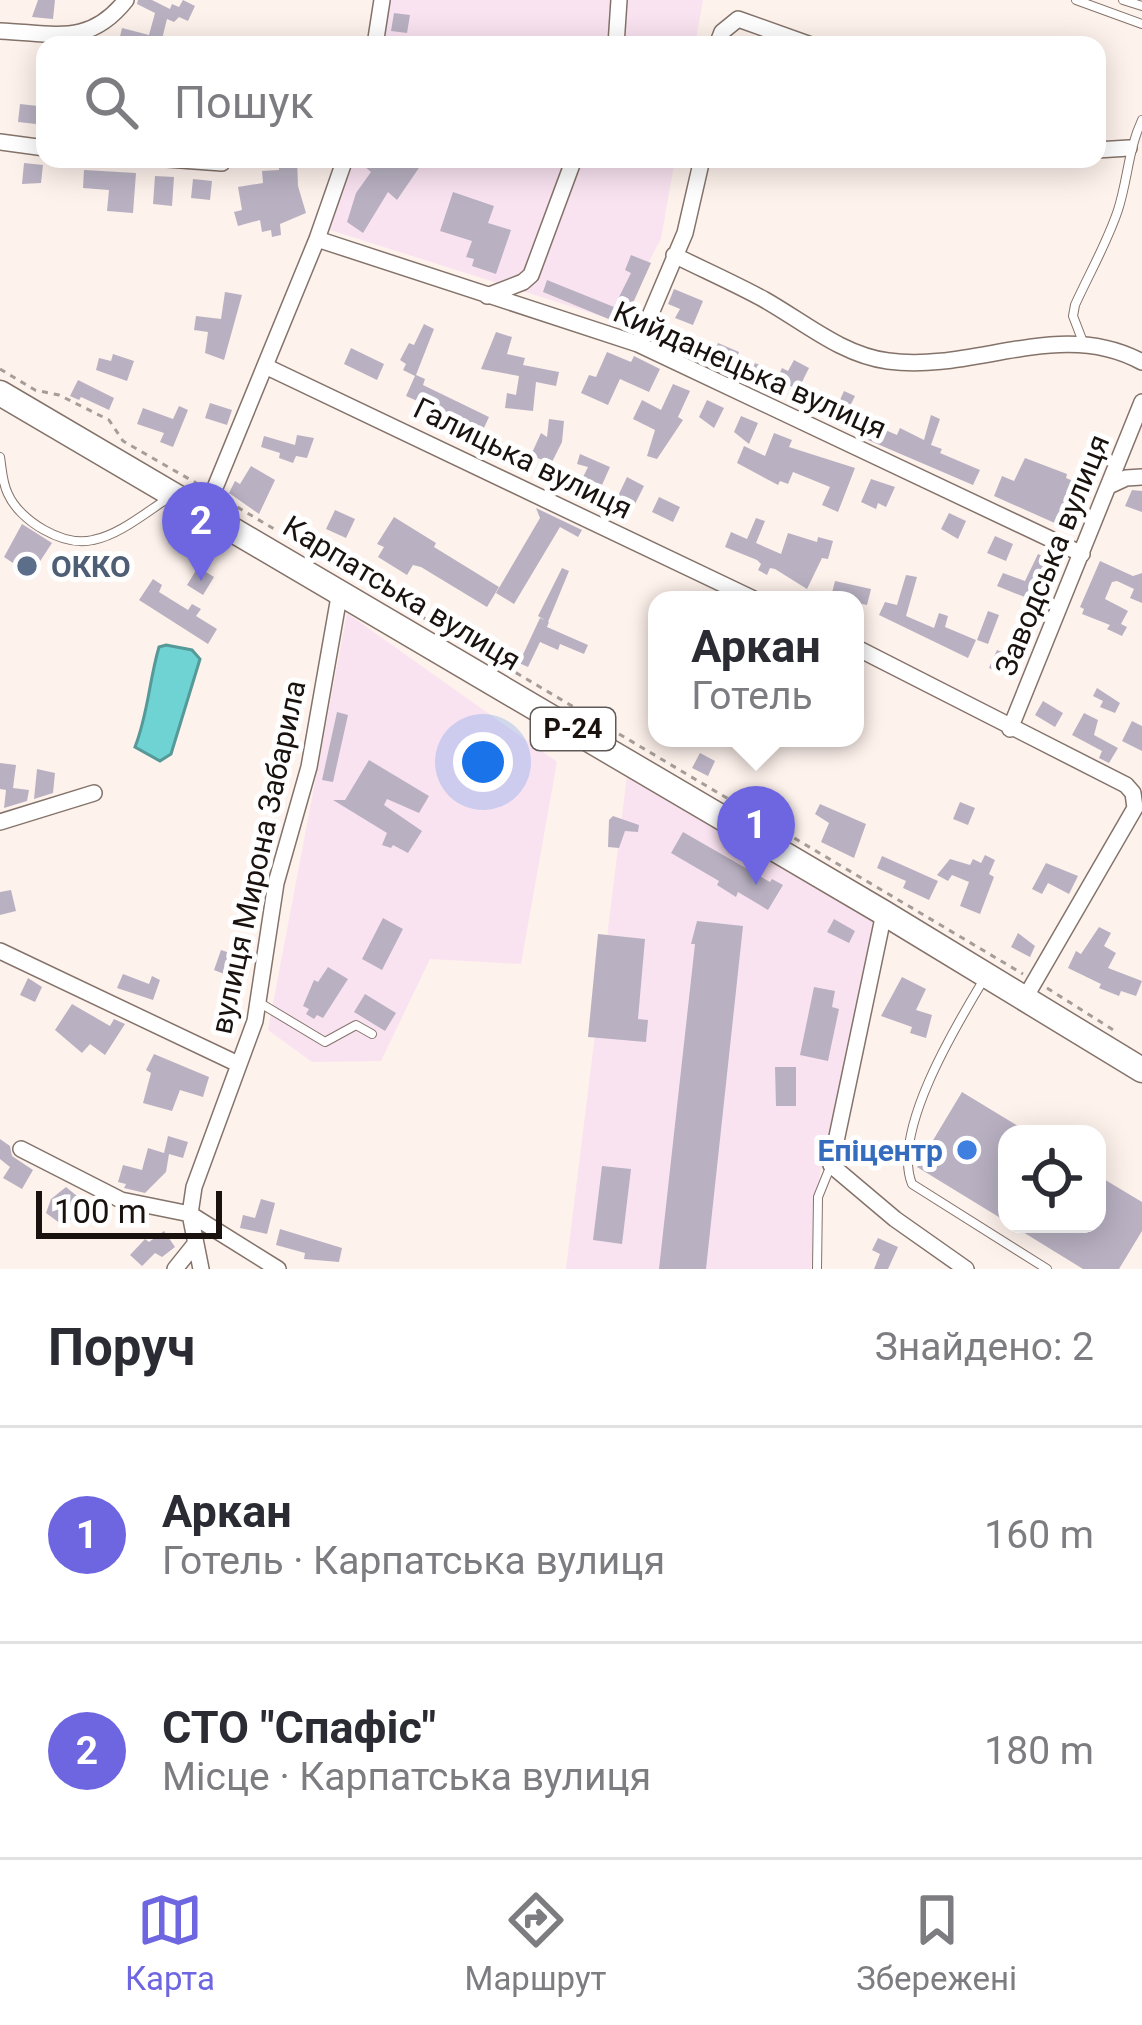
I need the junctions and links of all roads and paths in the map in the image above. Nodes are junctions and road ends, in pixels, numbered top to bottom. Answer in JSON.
{"nodes":[{"id":1,"x":126,"y":0,"type":"edge"},
{"id":2,"x":382,"y":0,"type":"edge"},
{"id":3,"x":619,"y":0,"type":"edge"},
{"id":4,"x":740,"y":0,"type":"edge"},
{"id":5,"x":1076,"y":0,"type":"edge"},
{"id":6,"x":1123,"y":0,"type":"edge"},
{"id":7,"x":1142,"y":6,"type":"edge"},
{"id":8,"x":738,"y":19,"type":"junction"},
{"id":9,"x":1142,"y":24,"type":"edge"},
{"id":10,"x":0,"y":31,"type":"edge"},
{"id":11,"x":376,"y":36,"type":"edge"},
{"id":12,"x":617,"y":36,"type":"edge"},
{"id":13,"x":720,"y":36,"type":"edge"},
{"id":14,"x":786,"y":36,"type":"edge"},
{"id":15,"x":1142,"y":120,"type":"edge"},
{"id":16,"x":0,"y":142,"type":"edge"},
{"id":17,"x":36,"y":147,"type":"edge"},
{"id":18,"x":1129,"y":148,"type":"junction"},
{"id":19,"x":1106,"y":149,"type":"edge"},
{"id":20,"x":342,"y":168,"type":"edge"},
{"id":21,"x":571,"y":168,"type":"edge"},
{"id":22,"x":700,"y":168,"type":"edge"},
{"id":23,"x":317,"y":239,"type":"junction"},
{"id":24,"x":674,"y":255,"type":"junction"},
{"id":25,"x":487,"y":296,"type":"junction"},
{"id":26,"x":1083,"y":342,"type":"junction"},
{"id":27,"x":638,"y":344,"type":"junction"},
{"id":28,"x":1142,"y":362,"type":"edge"},
{"id":29,"x":265,"y":366,"type":"junction"},
{"id":30,"x":0,"y":369,"type":"edge"},
{"id":31,"x":0,"y":392,"type":"edge"},
{"id":32,"x":1142,"y":402,"type":"edge"},
{"id":33,"x":0,"y":457,"type":"edge"},
{"id":34,"x":1142,"y":477,"type":"edge"},
{"id":35,"x":1111,"y":485,"type":"junction"},
{"id":36,"x":175,"y":494,"type":"junction"},
{"id":37,"x":209,"y":502,"type":"junction"},
{"id":38,"x":1082,"y":554,"type":"junction"},
{"id":39,"x":340,"y":591,"type":"junction"},
{"id":40,"x":737,"y":591,"type":"edge"},
{"id":41,"x":864,"y":651,"type":"edge"},
{"id":42,"x":1010,"y":729,"type":"junction"},
{"id":43,"x":94,"y":793,"type":"dead end"},
{"id":44,"x":1139,"y":802,"type":"edge"},
{"id":45,"x":0,"y":822,"type":"edge"},
{"id":46,"x":884,"y":913,"type":"junction"},
{"id":47,"x":0,"y":951,"type":"edge"},
{"id":48,"x":986,"y":975,"type":"junction"},
{"id":49,"x":1030,"y":990,"type":"junction"},
{"id":50,"x":259,"y":1002,"type":"junction"},
{"id":51,"x":372,"y":1034,"type":"dead end"},
{"id":52,"x":1126,"y":1038,"type":"dead end"},
{"id":53,"x":238,"y":1064,"type":"junction"},
{"id":54,"x":1142,"y":1070,"type":"edge"},
{"id":55,"x":21,"y":1149,"type":"dead end"},
{"id":56,"x":831,"y":1165,"type":"junction"},
{"id":57,"x":190,"y":1214,"type":"junction"},
{"id":58,"x":195,"y":1244,"type":"junction"},
{"id":59,"x":175,"y":1269,"type":"edge"},
{"id":60,"x":201,"y":1269,"type":"edge"},
{"id":61,"x":278,"y":1269,"type":"edge"},
{"id":62,"x":817,"y":1269,"type":"edge"},
{"id":63,"x":965,"y":1269,"type":"edge"},
{"id":64,"x":1047,"y":1269,"type":"edge"}],
"edges":[{"from":1,"to":10,"type":"street"},
{"from":2,"to":11,"type":"street"},
{"from":3,"to":12,"type":"street"},
{"from":4,"to":8,"type":"lane"},
{"from":5,"to":9,"type":"lane"},
{"from":6,"to":7,"type":"lane"},
{"from":8,"to":13,"type":"street"},
{"from":8,"to":14,"type":"street"},
{"from":15,"to":18,"type":"lane"},
{"from":16,"to":17,"type":"street"},
{"from":18,"to":19,"type":"street"},
{"from":18,"to":26,"type":"lane"},
{"from":20,"to":23,"type":"street"},
{"from":21,"to":25,"type":"street"},
{"from":22,"to":24,"type":"street"},
{"from":23,"to":25,"type":"street","name":"Кийданецька вулиця"},
{"from":23,"to":29,"type":"street"},
{"from":24,"to":26,"type":"street"},
{"from":24,"to":27,"type":"street"},
{"from":25,"to":27,"type":"street","name":"Кийданецька вулиця"},
{"from":26,"to":28,"type":"street"},
{"from":27,"to":38,"type":"street","name":"Кийданецька вулиця"},
{"from":29,"to":37,"type":"street"},
{"from":29,"to":40,"type":"street","name":"Галицька вулиця"},
{"from":30,"to":37,"type":"path"},
{"from":31,"to":36,"type":"main road","name":"Карпатська вулиця","number":"Р-24"},
{"from":32,"to":35,"type":"street","name":"Заводська вулиця"},
{"from":33,"to":36,"type":"lane"},
{"from":34,"to":35,"type":"street"},
{"from":35,"to":38,"type":"street","name":"Заводська вулиця"},
{"from":36,"to":37,"type":"main road","name":"Карпатська вулиця","number":"Р-24"},
{"from":37,"to":39,"type":"main road","name":"Карпатська вулиця","number":"Р-24"},
{"from":37,"to":49,"type":"path"},
{"from":38,"to":42,"type":"street","name":"Заводська вулиця"},
{"from":39,"to":46,"type":"main road","name":"Карпатська вулиця","number":"Р-24"},
{"from":39,"to":50,"type":"street","name":"вулиця Мирона Забарила"},
{"from":41,"to":42,"type":"street"},
{"from":42,"to":44,"type":"street"},
{"from":43,"to":45,"type":"street"},
{"from":44,"to":49,"type":"street"},
{"from":46,"to":48,"type":"main road","name":"Карпатська вулиця","number":"Р-24"},
{"from":46,"to":56,"type":"street"},
{"from":47,"to":53,"type":"street"},
{"from":48,"to":49,"type":"main road","name":"Карпатська вулиця","number":"Р-24"},
{"from":48,"to":64,"type":"lane"},
{"from":49,"to":52,"type":"path"},
{"from":49,"to":54,"type":"main road","name":"Карпатська вулиця","number":"Р-24"},
{"from":50,"to":51,"type":"lane"},
{"from":50,"to":53,"type":"street","name":"вулиця Мирона Забарила"},
{"from":53,"to":57,"type":"street","name":"вулиця Мирона Забарила"},
{"from":55,"to":57,"type":"street"},
{"from":56,"to":62,"type":"lane"},
{"from":56,"to":63,"type":"street"},
{"from":57,"to":58,"type":"street","name":"вулиця Мирона Забарила"},
{"from":57,"to":61,"type":"street"},
{"from":58,"to":59,"type":"street"},
{"from":58,"to":60,"type":"street","name":"вулиця Мирона Забарила"}]}
